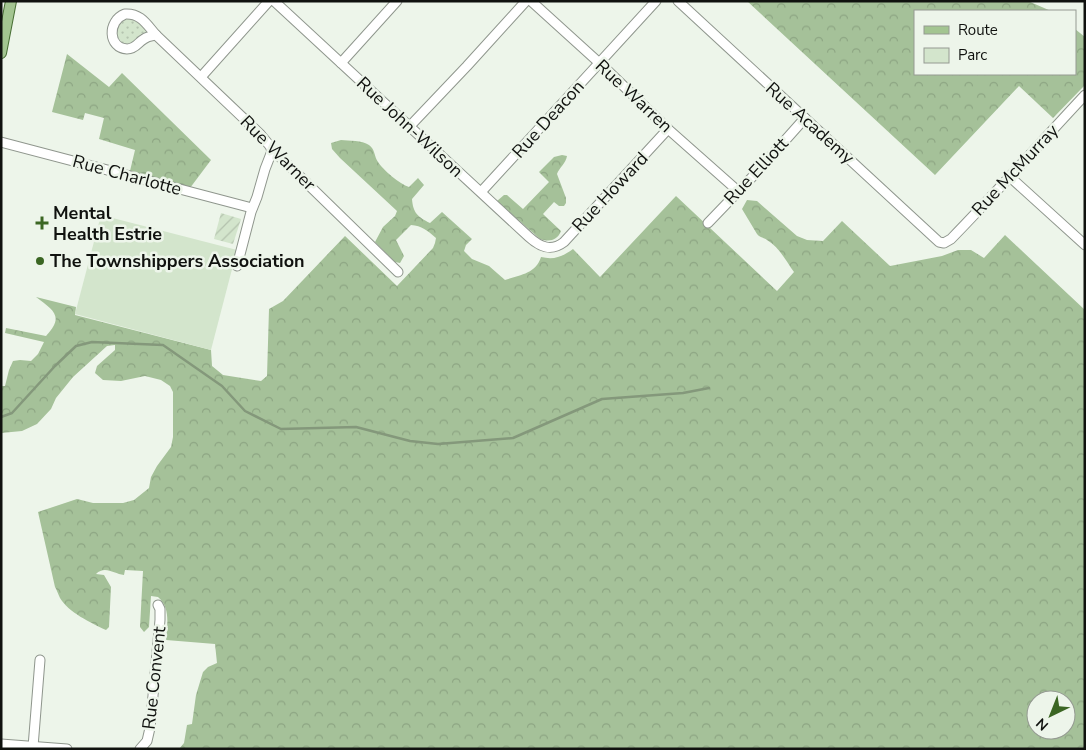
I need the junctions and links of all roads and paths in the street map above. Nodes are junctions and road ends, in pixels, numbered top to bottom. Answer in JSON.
{"nodes":[{"id":1,"x":11,"y":1,"type":"edge"},
{"id":2,"x":269,"y":1,"type":"edge"},
{"id":3,"x":274,"y":1,"type":"edge"},
{"id":4,"x":398,"y":1,"type":"edge"},
{"id":5,"x":526,"y":1,"type":"edge"},
{"id":6,"x":531,"y":1,"type":"edge"},
{"id":7,"x":656,"y":1,"type":"edge"},
{"id":8,"x":678,"y":1,"type":"edge"},
{"id":9,"x":156,"y":36,"type":"junction"},
{"id":10,"x":1,"y":53,"type":"edge"},
{"id":11,"x":341,"y":63,"type":"junction"},
{"id":12,"x":599,"y":63,"type":"junction"},
{"id":13,"x":201,"y":77,"type":"junction"},
{"id":14,"x":1085,"y":95,"type":"edge"},
{"id":15,"x":805,"y":118,"type":"junction"},
{"id":16,"x":410,"y":126,"type":"junction"},
{"id":17,"x":668,"y":129,"type":"junction"},
{"id":18,"x":1,"y":142,"type":"edge"},
{"id":19,"x":272,"y":151,"type":"junction"},
{"id":20,"x":1010,"y":177,"type":"junction"},
{"id":21,"x":738,"y":191,"type":"junction"},
{"id":22,"x":481,"y":192,"type":"junction"},
{"id":23,"x":252,"y":208,"type":"junction"},
{"id":24,"x":708,"y":223,"type":"dead end"},
{"id":25,"x":1083,"y":239,"type":"edge"},
{"id":26,"x":944,"y":243,"type":"joint"},
{"id":27,"x":548,"y":248,"type":"joint"},
{"id":28,"x":237,"y":266,"type":"dead end"},
{"id":29,"x":398,"y":272,"type":"dead end"},
{"id":30,"x":158,"y":606,"type":"dead end"},
{"id":31,"x":40,"y":660,"type":"dead end"},
{"id":32,"x":1,"y":744,"type":"edge"},
{"id":33,"x":33,"y":747,"type":"junction"},
{"id":34,"x":67,"y":749,"type":"edge"},
{"id":35,"x":140,"y":749,"type":"edge"}],
"edges":[{"from":1,"to":10,"type":"main road"},
{"from":2,"to":13,"type":"street"},
{"from":3,"to":11,"type":"street","name":"Rue John-Wilson"},
{"from":4,"to":11,"type":"street"},
{"from":5,"to":16,"type":"street"},
{"from":6,"to":12,"type":"street","name":"Rue Warren"},
{"from":7,"to":12,"type":"street","name":"Rue Deacon"},
{"from":8,"to":15,"type":"street","name":"Rue Academy"},
{"from":9,"to":9,"type":"street","name":"Rue Warner"},
{"from":9,"to":13,"type":"street","name":"Rue Warner"},
{"from":11,"to":16,"type":"street","name":"Rue John-Wilson"},
{"from":12,"to":17,"type":"street","name":"Rue Warren"},
{"from":12,"to":22,"type":"street","name":"Rue Deacon"},
{"from":13,"to":19,"type":"street","name":"Rue Warner"},
{"from":14,"to":20,"type":"street","name":"Rue McMurray"},
{"from":15,"to":21,"type":"street","name":"Rue Elliott"},
{"from":15,"to":26,"type":"street","name":"Rue Academy"},
{"from":16,"to":22,"type":"street","name":"Rue John-Wilson"},
{"from":17,"to":21,"type":"street","name":"Rue Warren"},
{"from":17,"to":27,"type":"street","name":"Rue Howard"},
{"from":18,"to":23,"type":"street","name":"Rue Charlotte"},
{"from":19,"to":23,"type":"street"},
{"from":19,"to":29,"type":"street","name":"Rue Warner"},
{"from":20,"to":25,"type":"street"},
{"from":20,"to":26,"type":"street","name":"Rue McMurray"},
{"from":21,"to":24,"type":"street","name":"Rue Elliott"},
{"from":22,"to":27,"type":"street","name":"Rue John-Wilson"},
{"from":23,"to":28,"type":"street"},
{"from":30,"to":35,"type":"street","name":"Rue Convent"},
{"from":31,"to":33,"type":"street"},
{"from":32,"to":33,"type":"street"},
{"from":33,"to":34,"type":"street"}]}
